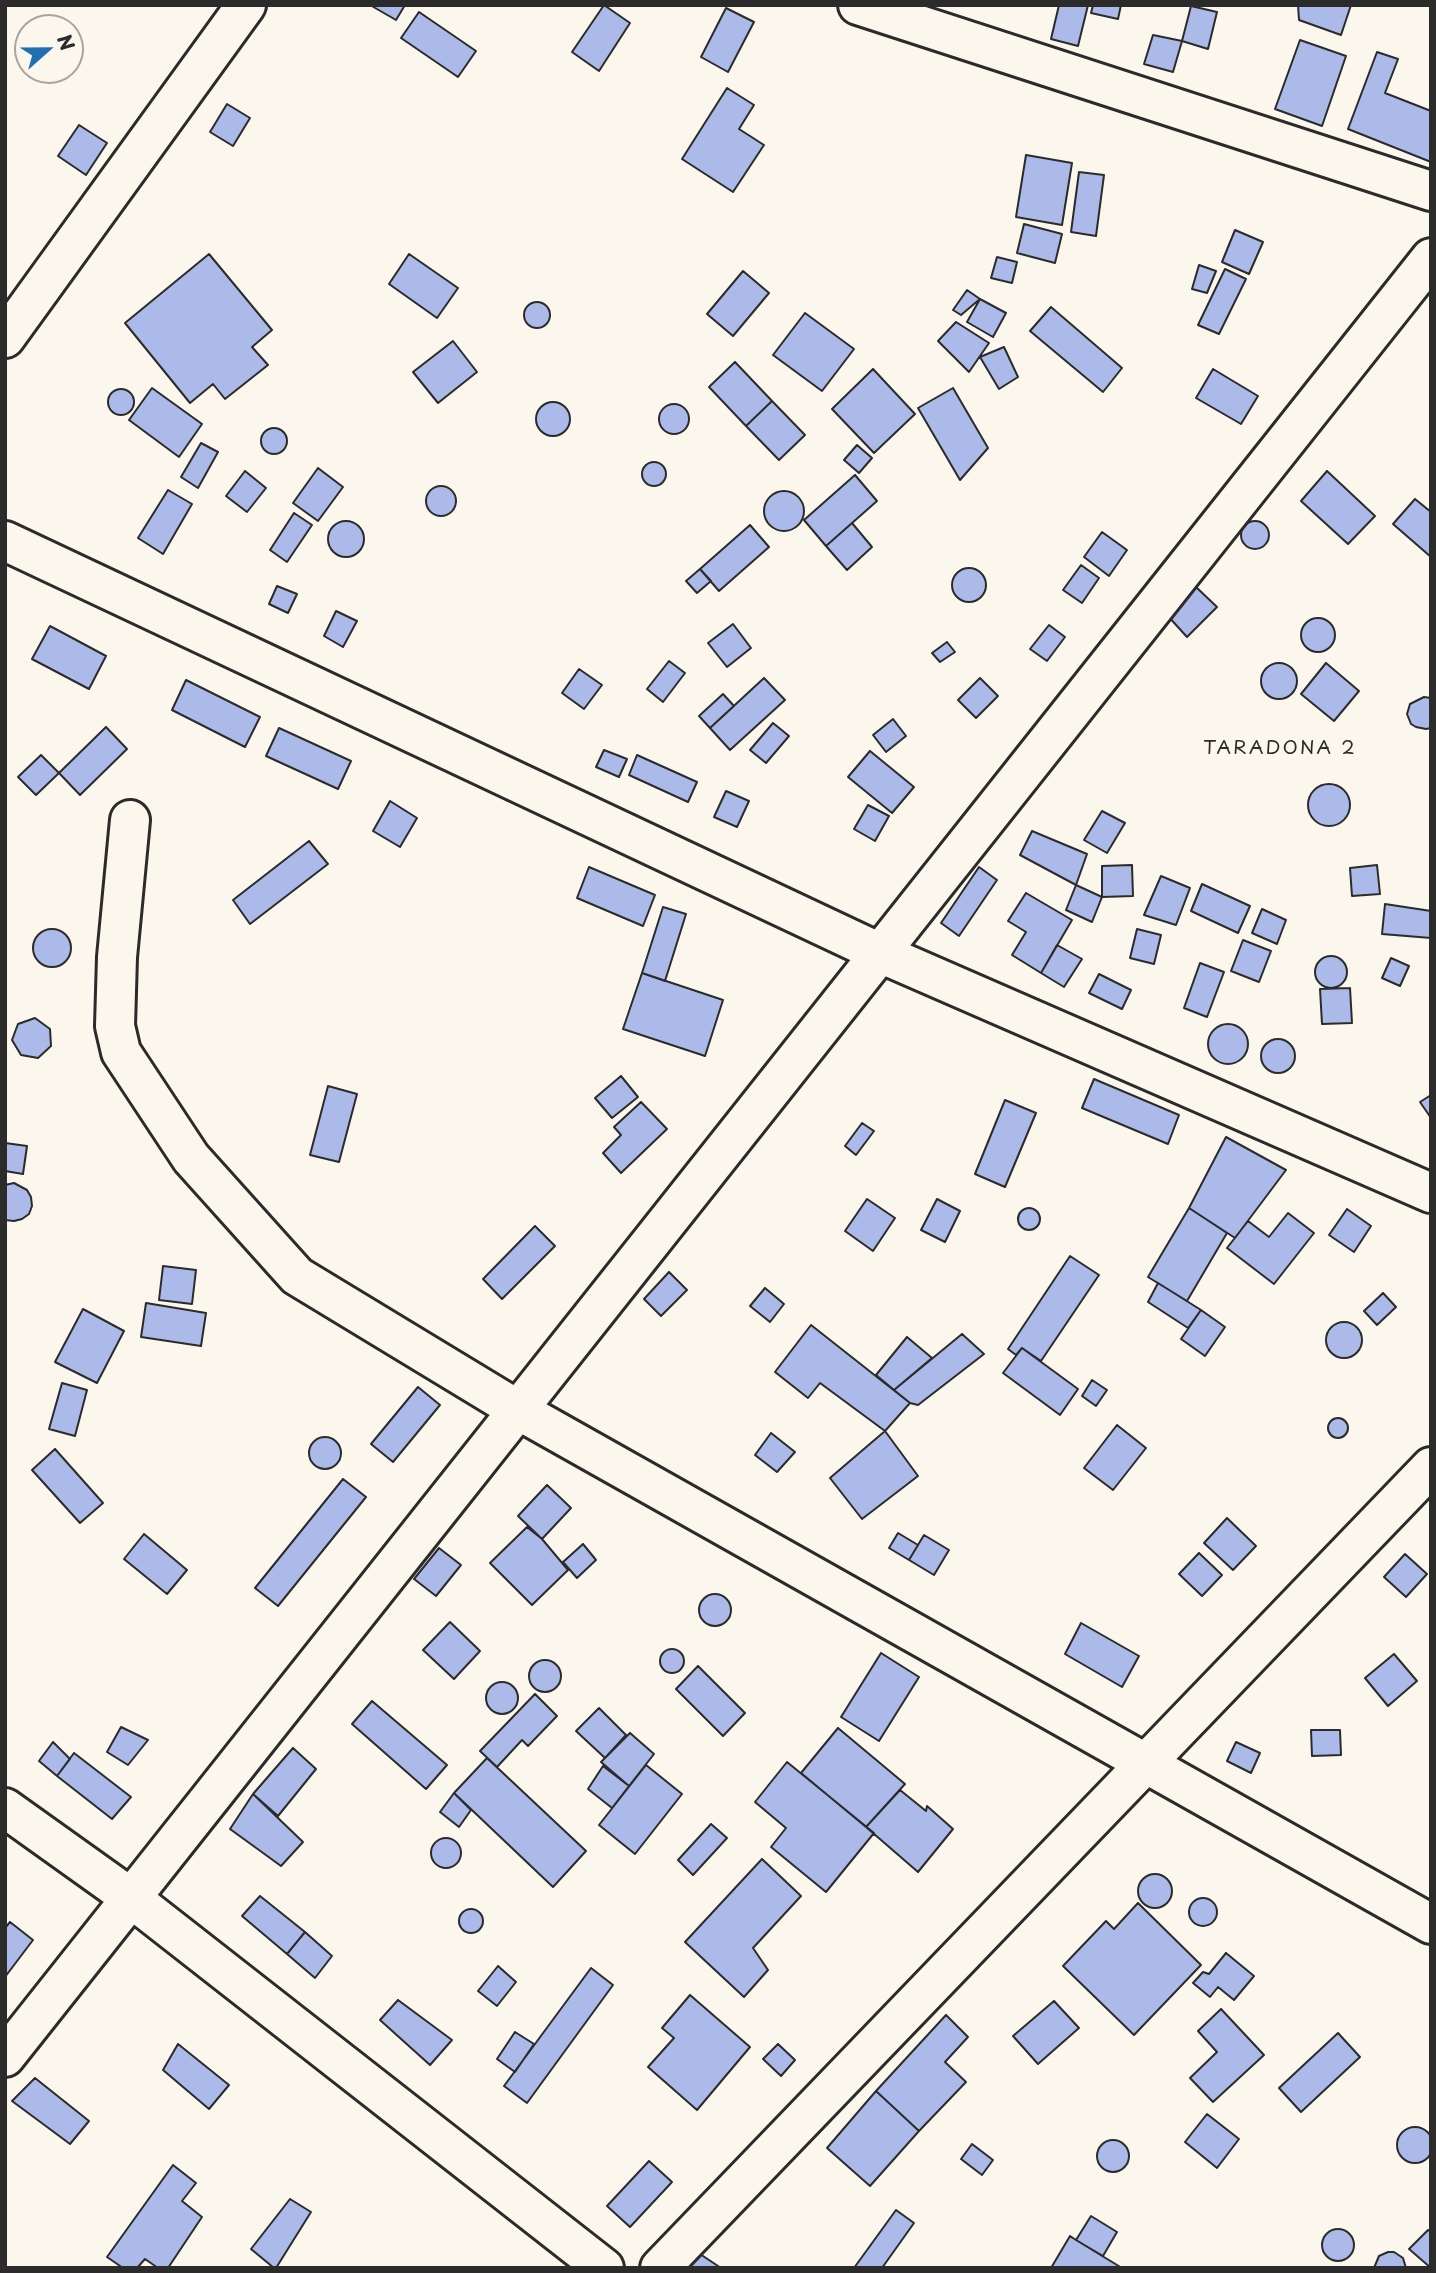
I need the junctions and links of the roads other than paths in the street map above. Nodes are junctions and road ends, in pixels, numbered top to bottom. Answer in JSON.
{"nodes":[{"id":1,"x":246,"y":5,"type":"edge"},
{"id":2,"x":858,"y":5,"type":"edge"},
{"id":3,"x":1431,"y":191,"type":"edge"},
{"id":4,"x":1431,"y":258,"type":"edge"},
{"id":5,"x":5,"y":338,"type":"edge"},
{"id":6,"x":5,"y":541,"type":"edge"},
{"id":7,"x":130,"y":820,"type":"dead end"},
{"id":8,"x":880,"y":953,"type":"junction"},
{"id":9,"x":1431,"y":1194,"type":"edge"},
{"id":10,"x":518,"y":1410,"type":"junction"},
{"id":11,"x":1431,"y":1467,"type":"edge"},
{"id":12,"x":1144,"y":1764,"type":"junction"},
{"id":13,"x":5,"y":1808,"type":"edge"},
{"id":14,"x":131,"y":1898,"type":"junction"},
{"id":15,"x":1431,"y":1924,"type":"edge"},
{"id":16,"x":5,"y":2057,"type":"edge"},
{"id":17,"x":604,"y":2268,"type":"edge"},
{"id":18,"x":660,"y":2268,"type":"edge"}],
"edges":[{"from":1,"to":5,"type":"street"},
{"from":2,"to":3,"type":"street"},
{"from":4,"to":8,"type":"street"},
{"from":6,"to":8,"type":"street"},
{"from":7,"to":10,"type":"street"},
{"from":8,"to":9,"type":"street"},
{"from":8,"to":10,"type":"street"},
{"from":10,"to":12,"type":"street"},
{"from":10,"to":14,"type":"street"},
{"from":11,"to":12,"type":"street"},
{"from":12,"to":15,"type":"street"},
{"from":12,"to":18,"type":"street"},
{"from":13,"to":14,"type":"street"},
{"from":14,"to":16,"type":"street"},
{"from":14,"to":17,"type":"street"}]}
